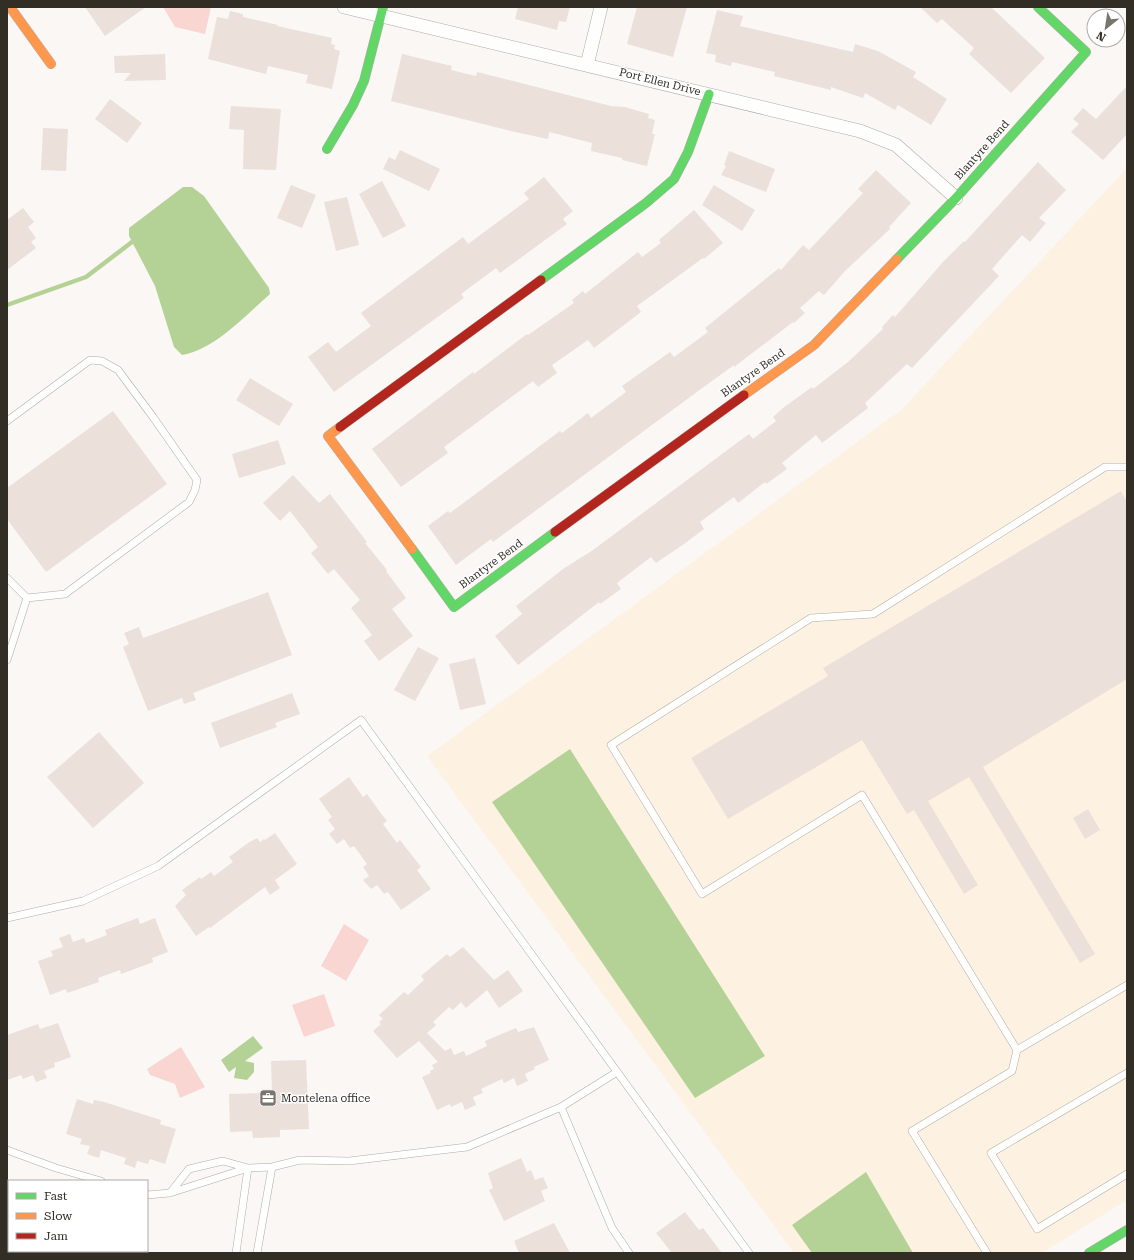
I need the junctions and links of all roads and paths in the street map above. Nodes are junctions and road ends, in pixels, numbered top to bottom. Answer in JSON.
{"nodes":[{"id":1,"x":10,"y":7,"type":"edge"},
{"id":2,"x":344,"y":7,"type":"edge"},
{"id":3,"x":601,"y":7,"type":"edge"},
{"id":4,"x":1038,"y":7,"type":"edge"},
{"id":5,"x":382,"y":11,"type":"edge"},
{"id":6,"x":51,"y":64,"type":"dead end"},
{"id":7,"x":587,"y":65,"type":"junction"},
{"id":8,"x":710,"y":94,"type":"junction"},
{"id":9,"x":327,"y":149,"type":"dead end"},
{"id":10,"x":956,"y":198,"type":"junction"},
{"id":11,"x":7,"y":421,"type":"edge"},
{"id":12,"x":1127,"y":467,"type":"edge"},
{"id":13,"x":7,"y":578,"type":"edge"},
{"id":14,"x":27,"y":598,"type":"junction"},
{"id":15,"x":7,"y":660,"type":"edge"},
{"id":16,"x":7,"y":918,"type":"edge"},
{"id":17,"x":1127,"y":985,"type":"edge"},
{"id":18,"x":1017,"y":1050,"type":"junction"},
{"id":19,"x":618,"y":1072,"type":"junction"},
{"id":20,"x":1127,"y":1073,"type":"edge"},
{"id":21,"x":561,"y":1107,"type":"junction"},
{"id":22,"x":7,"y":1150,"type":"edge"},
{"id":23,"x":272,"y":1167,"type":"junction"},
{"id":24,"x":248,"y":1168,"type":"junction"},
{"id":25,"x":1127,"y":1174,"type":"edge"},
{"id":26,"x":98,"y":1180,"type":"edge"},
{"id":27,"x":170,"y":1193,"type":"junction"},
{"id":28,"x":148,"y":1195,"type":"edge"},
{"id":29,"x":1127,"y":1230,"type":"edge"},
{"id":30,"x":236,"y":1253,"type":"edge"},
{"id":31,"x":257,"y":1253,"type":"edge"},
{"id":32,"x":629,"y":1253,"type":"edge"},
{"id":33,"x":749,"y":1253,"type":"edge"},
{"id":34,"x":987,"y":1253,"type":"edge"},
{"id":35,"x":1089,"y":1253,"type":"edge"}],
"edges":[{"from":1,"to":6,"type":"street"},
{"from":2,"to":5,"type":"street","name":"Port Ellen Drive"},
{"from":3,"to":7,"type":"street"},
{"from":4,"to":10,"type":"street","name":"Blantyre Bend"},
{"from":5,"to":7,"type":"street","name":"Port Ellen Drive"},
{"from":5,"to":9,"type":"street"},
{"from":7,"to":8,"type":"street","name":"Port Ellen Drive"},
{"from":8,"to":10,"type":"street","name":"Port Ellen Drive"},
{"from":8,"to":10,"type":"street","name":"Blantyre Bend"},
{"from":11,"to":14,"type":"lane"},
{"from":12,"to":18,"type":"lane"},
{"from":13,"to":14,"type":"lane"},
{"from":14,"to":15,"type":"lane"},
{"from":16,"to":19,"type":"lane"},
{"from":17,"to":18,"type":"lane"},
{"from":18,"to":34,"type":"lane"},
{"from":19,"to":21,"type":"lane"},
{"from":19,"to":33,"type":"lane"},
{"from":20,"to":25,"type":"lane"},
{"from":21,"to":23,"type":"lane"},
{"from":21,"to":32,"type":"lane"},
{"from":22,"to":26,"type":"lane"},
{"from":23,"to":24,"type":"lane"},
{"from":23,"to":31,"type":"lane"},
{"from":24,"to":27,"type":"lane"},
{"from":24,"to":27,"type":"lane"},
{"from":24,"to":30,"type":"lane"},
{"from":27,"to":28,"type":"lane"},
{"from":29,"to":35,"type":"street"}]}
